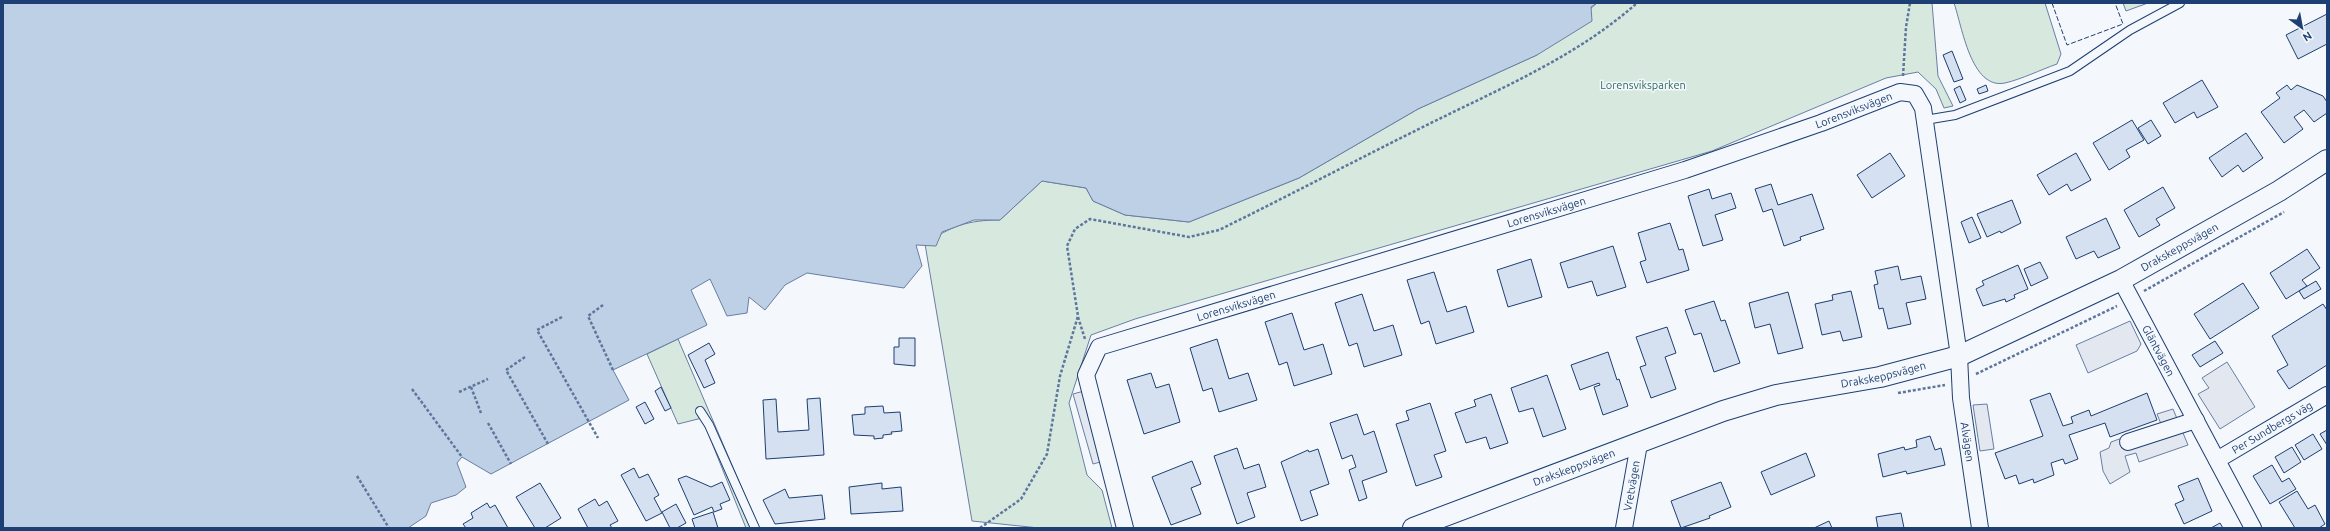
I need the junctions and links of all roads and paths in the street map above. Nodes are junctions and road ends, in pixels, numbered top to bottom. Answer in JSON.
{"nodes":[{"id":1,"x":1637,"y":3,"type":"edge"},
{"id":2,"x":1910,"y":3,"type":"edge"},
{"id":3,"x":2180,"y":3,"type":"edge"},
{"id":4,"x":1900,"y":92,"type":"junction"},
{"id":5,"x":1925,"y":120,"type":"junction"},
{"id":6,"x":2327,"y":160,"type":"edge"},
{"id":7,"x":2121,"y":280,"type":"junction"},
{"id":8,"x":603,"y":305,"type":"dead end"},
{"id":9,"x":562,"y":317,"type":"dead end"},
{"id":10,"x":1959,"y":356,"type":"junction"},
{"id":11,"x":525,"y":357,"type":"dead end"},
{"id":12,"x":613,"y":370,"type":"dead end"},
{"id":13,"x":488,"y":379,"type":"dead end"},
{"id":14,"x":471,"y":387,"type":"junction"},
{"id":15,"x":412,"y":389,"type":"dead end"},
{"id":16,"x":458,"y":392,"type":"dead end"},
{"id":17,"x":2327,"y":396,"type":"edge"},
{"id":18,"x":700,"y":411,"type":"dead end"},
{"id":19,"x":481,"y":413,"type":"dead end"},
{"id":20,"x":2196,"y":420,"type":"junction"},
{"id":21,"x":488,"y":423,"type":"dead end"},
{"id":22,"x":598,"y":438,"type":"dead end"},
{"id":23,"x":2128,"y":442,"type":"dead end"},
{"id":24,"x":548,"y":444,"type":"dead end"},
{"id":25,"x":1639,"y":444,"type":"junction"},
{"id":26,"x":462,"y":457,"type":"dead end"},
{"id":27,"x":2217,"y":460,"type":"junction"},
{"id":28,"x":511,"y":464,"type":"dead end"},
{"id":29,"x":357,"y":476,"type":"dead end"},
{"id":30,"x":389,"y":528,"type":"edge"},
{"id":31,"x":754,"y":528,"type":"edge"},
{"id":32,"x":980,"y":528,"type":"edge"},
{"id":33,"x":1125,"y":528,"type":"edge"},
{"id":34,"x":1413,"y":528,"type":"edge"},
{"id":35,"x":1624,"y":528,"type":"edge"},
{"id":36,"x":1980,"y":528,"type":"edge"},
{"id":37,"x":2253,"y":528,"type":"edge"}],
"edges":[{"from":1,"to":32,"type":"path"},
{"from":2,"to":4,"type":"path"},
{"from":3,"to":5,"type":"lane"},
{"from":4,"to":5,"type":"street","name":"Lorensviksvägen"},
{"from":4,"to":33,"type":"street","name":"Lorensviksvägen"},
{"from":5,"to":10,"type":"street","name":"Lorensviksvägen"},
{"from":6,"to":7,"type":"street","name":"Drakskeppsvägen"},
{"from":7,"to":10,"type":"street","name":"Drakskeppsvägen"},
{"from":7,"to":20,"type":"street","name":"Gläntvägen"},
{"from":8,"to":12,"type":"path"},
{"from":9,"to":22,"type":"path"},
{"from":10,"to":25,"type":"street","name":"Drakskeppsvägen"},
{"from":10,"to":36,"type":"street","name":"Alvägen"},
{"from":11,"to":24,"type":"path"},
{"from":13,"to":14,"type":"path"},
{"from":14,"to":16,"type":"path"},
{"from":14,"to":19,"type":"path"},
{"from":15,"to":26,"type":"path"},
{"from":17,"to":27,"type":"street","name":"Per Sundbergs väg"},
{"from":18,"to":31,"type":"lane"},
{"from":20,"to":23,"type":"street"},
{"from":20,"to":27,"type":"street","name":"Gläntvägen"},
{"from":21,"to":28,"type":"path"},
{"from":25,"to":34,"type":"street","name":"Drakskeppsvägen"},
{"from":25,"to":35,"type":"street","name":"Vretvägen"},
{"from":27,"to":37,"type":"street","name":"Gläntvägen"},
{"from":29,"to":30,"type":"path"}]}
